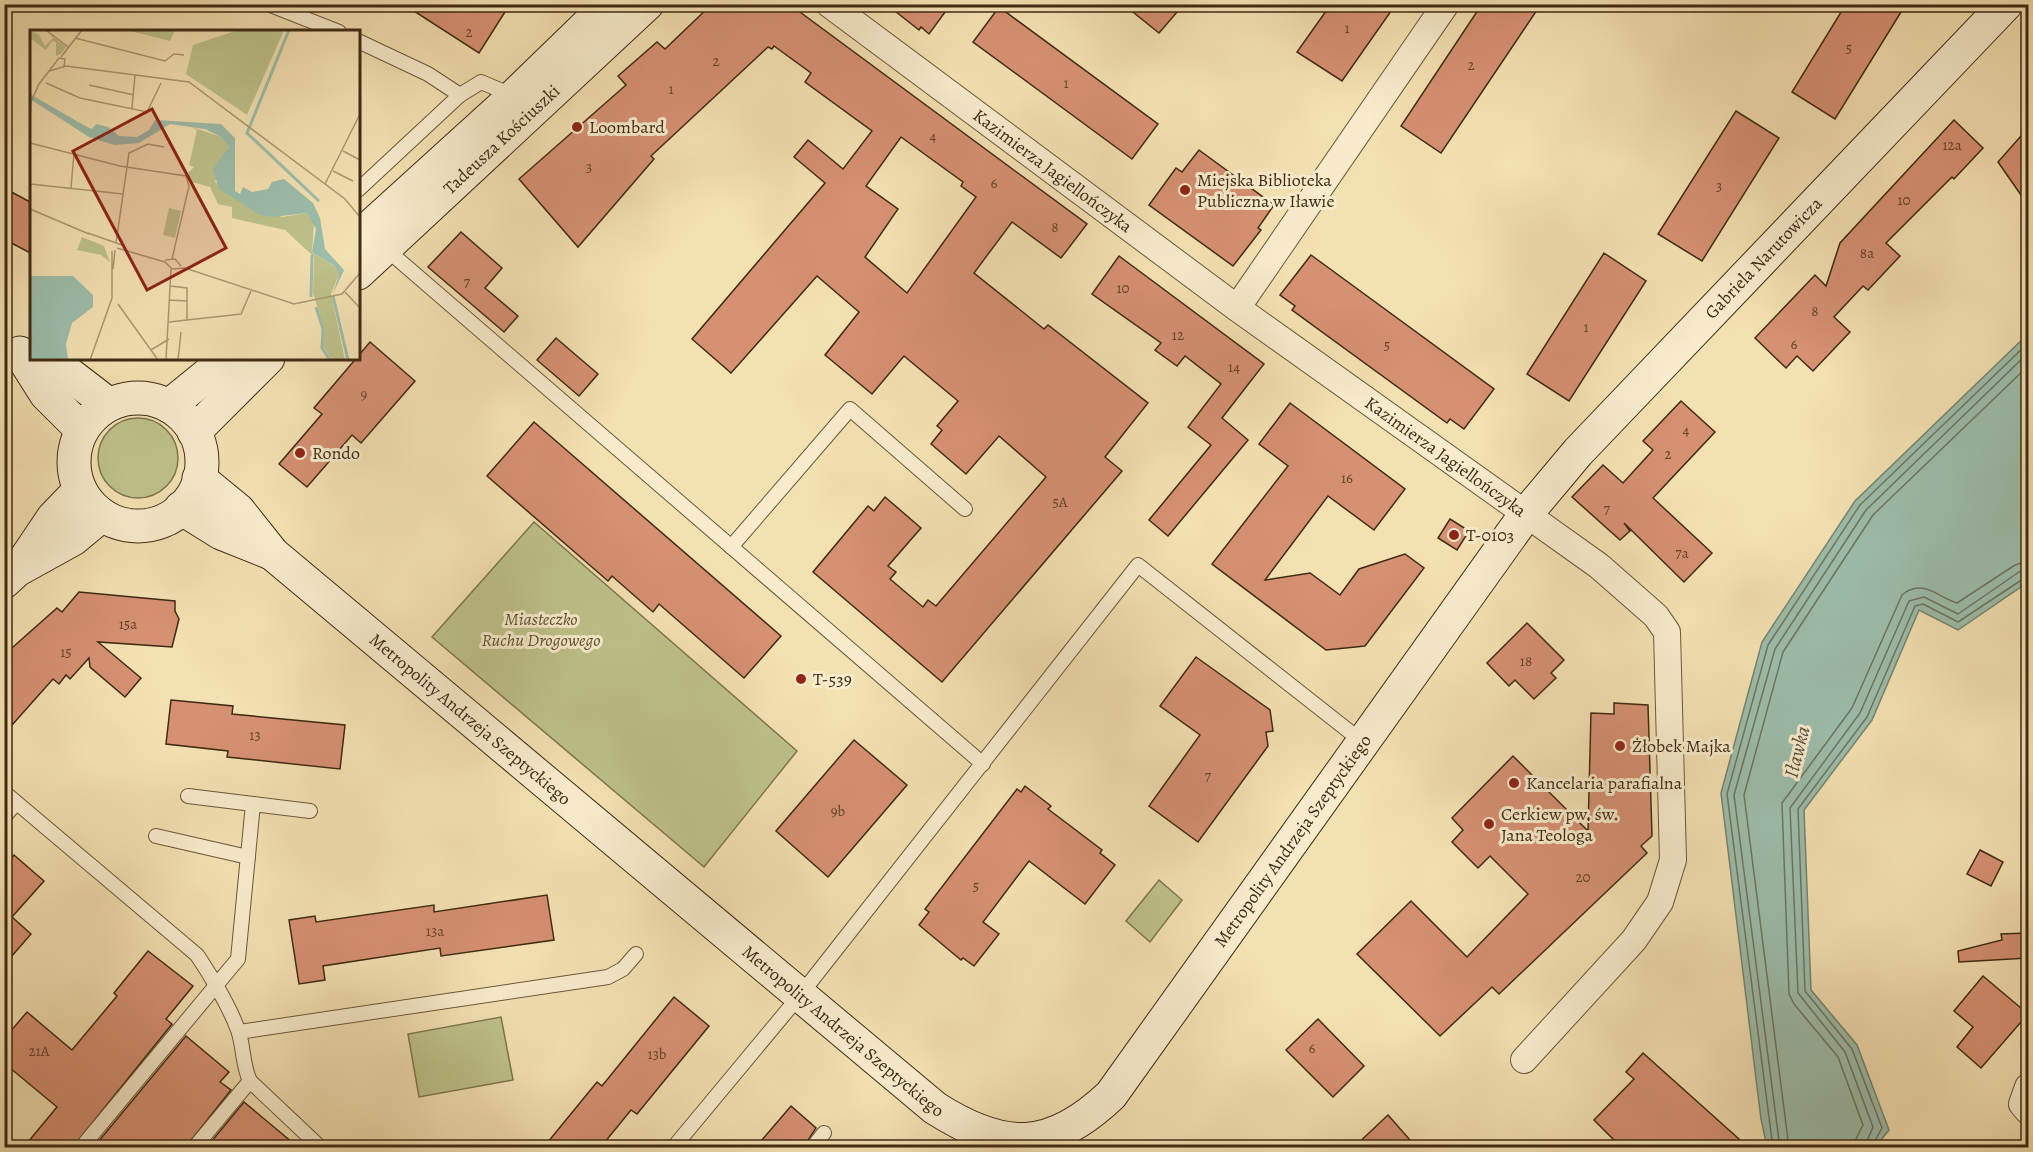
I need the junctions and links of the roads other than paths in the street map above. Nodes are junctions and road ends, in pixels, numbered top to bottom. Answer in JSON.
{"nodes":[{"id":1,"x":268,"y":4,"type":"edge"},
{"id":2,"x":609,"y":4,"type":"edge"},
{"id":3,"x":647,"y":4,"type":"edge"},
{"id":4,"x":829,"y":4,"type":"edge"},
{"id":5,"x":1446,"y":4,"type":"edge"},
{"id":6,"x":2004,"y":5,"type":"edge"},
{"id":7,"x":334,"y":30,"type":"edge"},
{"id":8,"x":360,"y":41,"type":"edge"},
{"id":9,"x":460,"y":95,"type":"junction"},
{"id":10,"x":510,"y":100,"type":"junction"},
{"id":11,"x":502,"y":141,"type":"junction"},
{"id":12,"x":360,"y":188,"type":"edge"},
{"id":13,"x":372,"y":243,"type":"edge"},
{"id":14,"x":360,"y":269,"type":"edge"},
{"id":15,"x":1237,"y":308,"type":"junction"},
{"id":16,"x":23,"y":353,"type":"edge"},
{"id":17,"x":39,"y":360,"type":"edge"},
{"id":18,"x":226,"y":360,"type":"edge"},
{"id":19,"x":266,"y":360,"type":"edge"},
{"id":20,"x":108,"y":404,"type":"junction"},
{"id":21,"x":169,"y":406,"type":"junction"},
{"id":22,"x":82,"y":430,"type":"junction"},
{"id":23,"x":194,"y":432,"type":"junction"},
{"id":24,"x":199,"y":478,"type":"junction"},
{"id":25,"x":80,"y":490,"type":"junction"},
{"id":26,"x":182,"y":508,"type":"junction"},
{"id":27,"x":965,"y":509,"type":"dead end"},
{"id":28,"x":1526,"y":514,"type":"junction"},
{"id":29,"x":102,"y":515,"type":"junction"},
{"id":30,"x":731,"y":547,"type":"junction"},
{"id":31,"x":273,"y":554,"type":"junction"},
{"id":32,"x":11,"y":576,"type":"edge"},
{"id":33,"x":1364,"y":743,"type":"junction"},
{"id":34,"x":983,"y":764,"type":"junction"},
{"id":35,"x":4,"y":792,"type":"edge"},
{"id":36,"x":188,"y":796,"type":"dead end"},
{"id":37,"x":16,"y":803,"type":"junction"},
{"id":38,"x":253,"y":804,"type":"junction"},
{"id":39,"x":310,"y":811,"type":"dead end"},
{"id":40,"x":4,"y":817,"type":"edge"},
{"id":41,"x":156,"y":836,"type":"dead end"},
{"id":42,"x":248,"y":858,"type":"junction"},
{"id":43,"x":636,"y":954,"type":"dead end"},
{"id":44,"x":218,"y":986,"type":"junction"},
{"id":45,"x":801,"y":994,"type":"junction"},
{"id":46,"x":239,"y":1032,"type":"junction"},
{"id":47,"x":1524,"y":1060,"type":"dead end"},
{"id":48,"x":249,"y":1081,"type":"junction"},
{"id":49,"x":2028,"y":1087,"type":"edge"},
{"id":50,"x":2028,"y":1111,"type":"edge"},
{"id":51,"x":824,"y":1133,"type":"dead end"},
{"id":52,"x":312,"y":1145,"type":"edge"},
{"id":53,"x":81,"y":1148,"type":"edge"},
{"id":54,"x":194,"y":1148,"type":"edge"},
{"id":55,"x":673,"y":1148,"type":"edge"},
{"id":56,"x":812,"y":1148,"type":"edge"}],
"edges":[{"from":1,"to":7,"type":"lane"},
{"from":2,"to":10,"type":"street","name":"Tadeusza Kościuszki"},
{"from":3,"to":11,"type":"street","name":"Tadeusza Kościuszki"},
{"from":4,"to":15,"type":"street","name":"Kazimierza Jagiellończyka"},
{"from":5,"to":15,"type":"street"},
{"from":6,"to":28,"type":"street","name":"Gabriela Narutowicza"},
{"from":8,"to":9,"type":"lane"},
{"from":9,"to":10,"type":"lane"},
{"from":9,"to":12,"type":"lane"},
{"from":10,"to":11,"type":"lane"},
{"from":10,"to":13,"type":"street","name":"Tadeusza Kościuszki"},
{"from":11,"to":13,"type":"street","name":"Tadeusza Kościuszki"},
{"from":13,"to":14,"type":"street","name":"Tadeusza Kościuszki"},
{"from":13,"to":30,"type":"lane"},
{"from":15,"to":28,"type":"street","name":"Kazimierza Jagiellończyka"},
{"from":16,"to":22,"type":"street"},
{"from":17,"to":20,"type":"street"},
{"from":18,"to":21,"type":"street"},
{"from":19,"to":23,"type":"street"},
{"from":20,"to":21,"type":"street"},
{"from":20,"to":22,"type":"street"},
{"from":21,"to":23,"type":"street"},
{"from":22,"to":25,"type":"street"},
{"from":23,"to":24,"type":"street"},
{"from":24,"to":26,"type":"street"},
{"from":24,"to":31,"type":"street","name":"Metropolity Andrzeja Szeptyckiego"},
{"from":25,"to":29,"type":"street"},
{"from":25,"to":32,"type":"street"},
{"from":26,"to":29,"type":"street"},
{"from":26,"to":31,"type":"street","name":"Metropolity Andrzeja Szeptyckiego"},
{"from":27,"to":30,"type":"lane"},
{"from":28,"to":33,"type":"street","name":"Metropolity Andrzeja Szeptyckiego"},
{"from":28,"to":47,"type":"street","name":"Kazimierza Jagiellończyka"},
{"from":29,"to":32,"type":"street"},
{"from":30,"to":34,"type":"lane"},
{"from":31,"to":45,"type":"street","name":"Metropolity Andrzeja Szeptyckiego"},
{"from":33,"to":34,"type":"lane"},
{"from":33,"to":45,"type":"street","name":"Metropolity Andrzeja Szeptyckiego"},
{"from":34,"to":45,"type":"lane"},
{"from":35,"to":37,"type":"lane"},
{"from":36,"to":38,"type":"lane"},
{"from":37,"to":40,"type":"lane"},
{"from":37,"to":44,"type":"lane"},
{"from":38,"to":39,"type":"lane"},
{"from":38,"to":42,"type":"lane"},
{"from":41,"to":42,"type":"lane"},
{"from":42,"to":44,"type":"lane"},
{"from":43,"to":46,"type":"lane"},
{"from":44,"to":46,"type":"lane"},
{"from":44,"to":53,"type":"lane"},
{"from":45,"to":55,"type":"lane"},
{"from":46,"to":48,"type":"lane"},
{"from":48,"to":52,"type":"lane"},
{"from":48,"to":54,"type":"lane"},
{"from":49,"to":50,"type":"street"},
{"from":51,"to":56,"type":"lane"}]}
